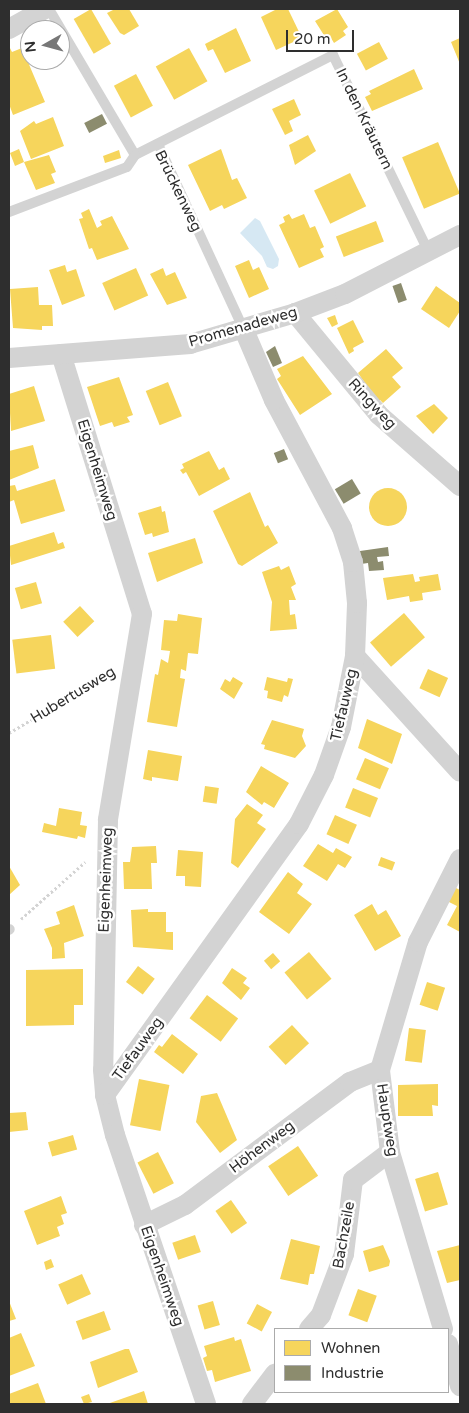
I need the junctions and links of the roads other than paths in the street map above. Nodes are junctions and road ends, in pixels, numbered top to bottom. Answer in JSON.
{"nodes":[{"id":1,"x":45,"y":9,"type":"edge"},
{"id":2,"x":49,"y":9,"type":"edge"},
{"id":3,"x":9,"y":29,"type":"edge"},
{"id":4,"x":158,"y":144,"type":"junction"},
{"id":5,"x":135,"y":155,"type":"junction"},
{"id":6,"x":9,"y":212,"type":"edge"},
{"id":7,"x":460,"y":235,"type":"edge"},
{"id":8,"x":428,"y":251,"type":"junction"},
{"id":9,"x":295,"y":313,"type":"junction"},
{"id":10,"x":244,"y":330,"type":"junction"},
{"id":11,"x":61,"y":354,"type":"junction"},
{"id":12,"x":9,"y":358,"type":"edge"},
{"id":13,"x":460,"y":486,"type":"edge"},
{"id":14,"x":354,"y":656,"type":"junction"},
{"id":15,"x":460,"y":772,"type":"edge"},
{"id":16,"x":460,"y":859,"type":"edge"},
{"id":17,"x":380,"y":1070,"type":"junction"},
{"id":18,"x":106,"y":1096,"type":"junction"},
{"id":19,"x":390,"y":1152,"type":"junction"},
{"id":20,"x":144,"y":1225,"type":"junction"},
{"id":21,"x":311,"y":1328,"type":"edge"},
{"id":22,"x":443,"y":1328,"type":"edge"},
{"id":23,"x":449,"y":1348,"type":"edge"},
{"id":24,"x":274,"y":1375,"type":"edge"},
{"id":25,"x":460,"y":1386,"type":"edge"},
{"id":26,"x":206,"y":1404,"type":"edge"},
{"id":27,"x":252,"y":1404,"type":"edge"}],
"edges":[{"from":1,"to":3,"type":"street"},
{"from":2,"to":5,"type":"lane","name":"Brückenweg"},
{"from":4,"to":5,"type":"lane","name":"Brückenweg"},
{"from":4,"to":8,"type":"lane","name":"In den Kräutern"},
{"from":4,"to":10,"type":"lane","name":"Brückenweg"},
{"from":5,"to":6,"type":"lane"},
{"from":7,"to":8,"type":"street","name":"Promenadeweg"},
{"from":8,"to":9,"type":"street","name":"Promenadeweg"},
{"from":9,"to":10,"type":"street","name":"Promenadeweg"},
{"from":9,"to":13,"type":"street","name":"Ringweg"},
{"from":10,"to":11,"type":"street","name":"Promenadeweg"},
{"from":10,"to":14,"type":"street","name":"Tiefauweg"},
{"from":11,"to":12,"type":"street","name":"Promenadeweg"},
{"from":11,"to":18,"type":"street","name":"Eigenheimweg"},
{"from":14,"to":15,"type":"street"},
{"from":14,"to":18,"type":"street","name":"Tiefauweg"},
{"from":16,"to":17,"type":"street","name":"Hauptweg"},
{"from":17,"to":19,"type":"street","name":"Hauptweg"},
{"from":17,"to":20,"type":"street","name":"Höhenweg"},
{"from":18,"to":20,"type":"street","name":"Eigenheimweg"},
{"from":19,"to":21,"type":"street","name":"Bachzeile"},
{"from":19,"to":22,"type":"street","name":"Hauptweg"},
{"from":20,"to":26,"type":"street","name":"Eigenheimweg"},
{"from":23,"to":25,"type":"street"},
{"from":24,"to":27,"type":"street"}]}
